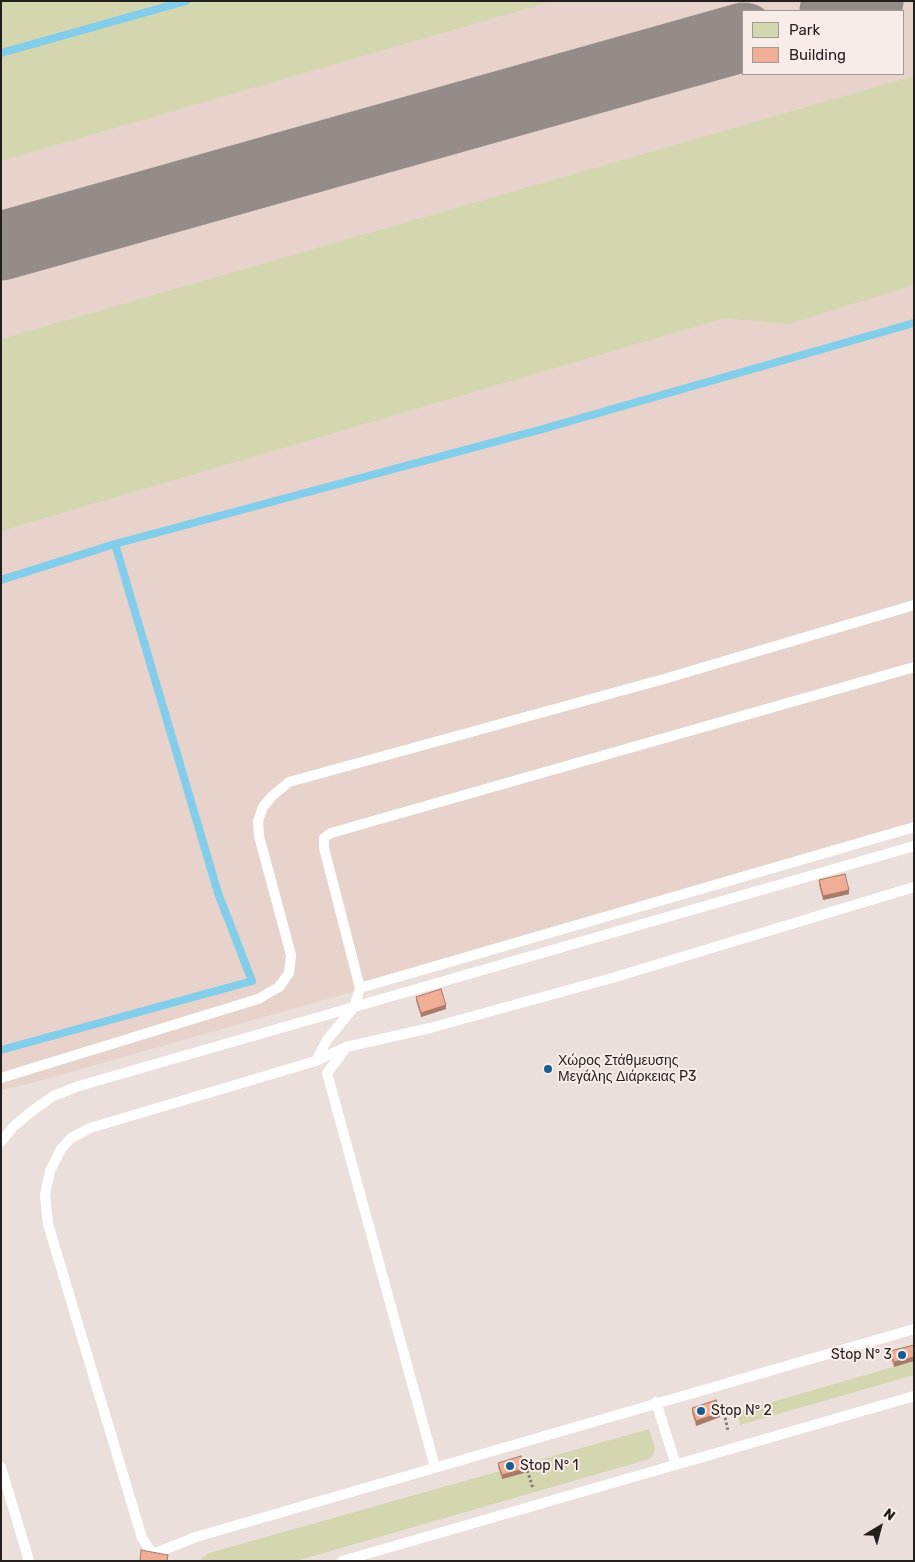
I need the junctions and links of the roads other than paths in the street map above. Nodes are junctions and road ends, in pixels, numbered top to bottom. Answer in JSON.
{"nodes":[{"id":1,"x":914,"y":605,"type":"edge"},
{"id":2,"x":914,"y":667,"type":"edge"},
{"id":3,"x":914,"y":827,"type":"edge"},
{"id":4,"x":914,"y":846,"type":"edge"},
{"id":5,"x":914,"y":887,"type":"edge"},
{"id":6,"x":360,"y":988,"type":"junction"},
{"id":7,"x":354,"y":1007,"type":"junction"},
{"id":8,"x":346,"y":1047,"type":"junction"},
{"id":9,"x":316,"y":1061,"type":"junction"},
{"id":10,"x":1,"y":1078,"type":"edge"},
{"id":11,"x":1,"y":1142,"type":"edge"},
{"id":12,"x":914,"y":1329,"type":"edge"},
{"id":13,"x":914,"y":1396,"type":"edge"},
{"id":14,"x":656,"y":1402,"type":"junction"},
{"id":15,"x":676,"y":1465,"type":"junction"},
{"id":16,"x":1,"y":1467,"type":"edge"},
{"id":17,"x":435,"y":1467,"type":"junction"},
{"id":18,"x":152,"y":1557,"type":"edge"},
{"id":19,"x":28,"y":1561,"type":"edge"},
{"id":20,"x":342,"y":1561,"type":"edge"}],
"edges":[{"from":1,"to":10,"type":"lane"},
{"from":2,"to":6,"type":"lane"},
{"from":3,"to":6,"type":"lane"},
{"from":4,"to":7,"type":"lane"},
{"from":5,"to":8,"type":"lane"},
{"from":6,"to":7,"type":"lane"},
{"from":7,"to":9,"type":"lane"},
{"from":7,"to":11,"type":"lane"},
{"from":8,"to":9,"type":"lane"},
{"from":8,"to":17,"type":"lane"},
{"from":9,"to":18,"type":"lane"},
{"from":12,"to":14,"type":"lane"},
{"from":13,"to":15,"type":"lane"},
{"from":14,"to":15,"type":"lane"},
{"from":14,"to":17,"type":"lane"},
{"from":15,"to":20,"type":"lane"},
{"from":16,"to":19,"type":"lane"},
{"from":17,"to":18,"type":"lane"}]}
